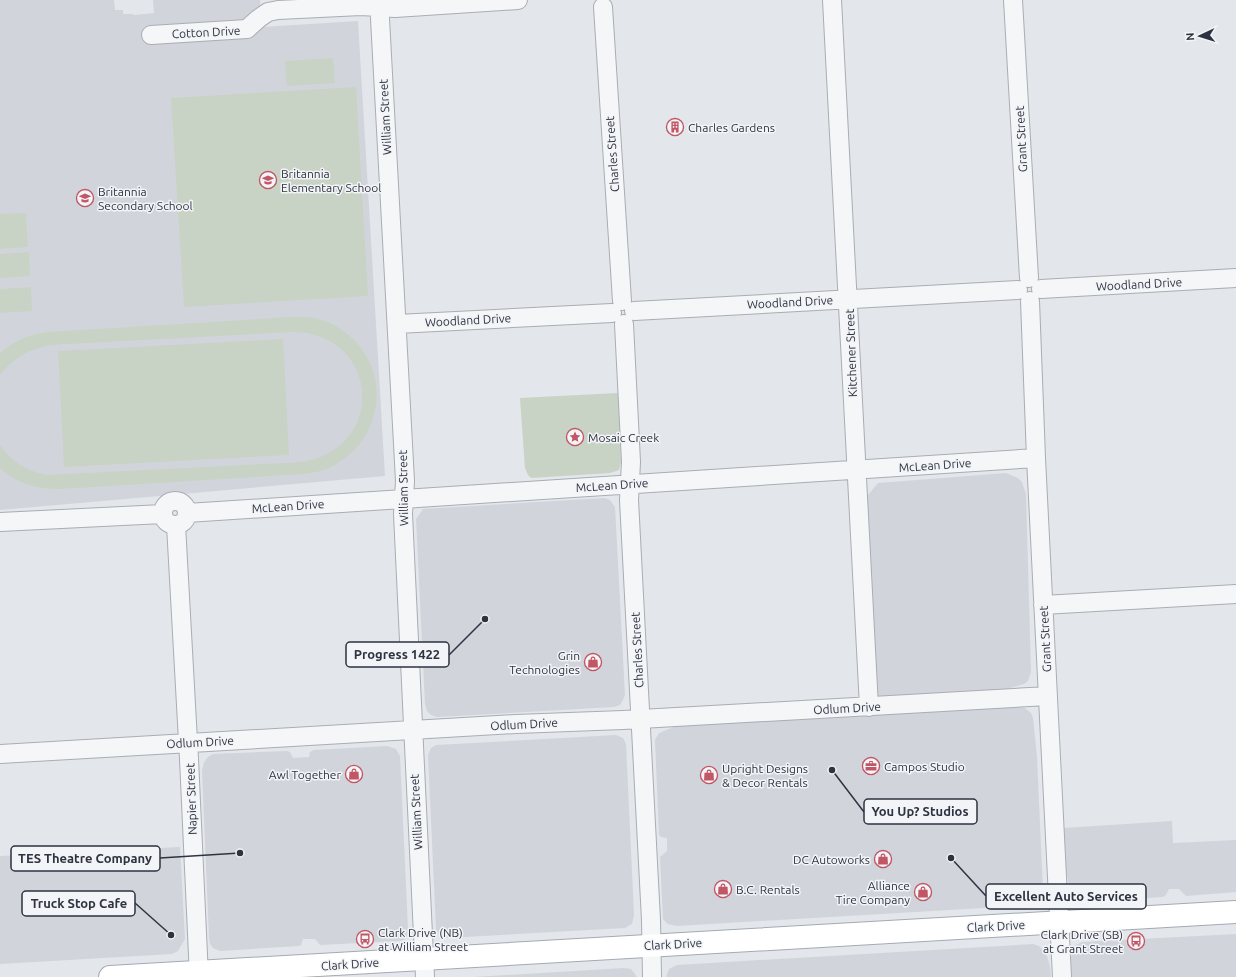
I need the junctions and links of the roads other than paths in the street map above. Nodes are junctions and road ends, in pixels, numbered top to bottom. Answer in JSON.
{"nodes":[{"id":1,"x":518,"y":0,"type":"edge"},
{"id":2,"x":832,"y":0,"type":"edge"},
{"id":3,"x":1013,"y":0,"type":"edge"},
{"id":4,"x":602,"y":2,"type":"edge"},
{"id":5,"x":379,"y":4,"type":"edge"},
{"id":6,"x":151,"y":35,"type":"dead end"},
{"id":7,"x":1236,"y":278,"type":"edge"},
{"id":8,"x":1029,"y":289,"type":"junction"},
{"id":9,"x":849,"y":299,"type":"junction"},
{"id":10,"x":623,"y":312,"type":"junction"},
{"id":11,"x":396,"y":324,"type":"junction"},
{"id":12,"x":1036,"y":458,"type":"junction"},
{"id":13,"x":856,"y":470,"type":"junction"},
{"id":14,"x":630,"y":484,"type":"junction"},
{"id":15,"x":404,"y":498,"type":"junction"},
{"id":16,"x":176,"y":517,"type":"junction"},
{"id":17,"x":0,"y":522,"type":"edge"},
{"id":18,"x":1236,"y":594,"type":"edge"},
{"id":19,"x":1043,"y":605,"type":"junction"},
{"id":20,"x":1048,"y":696,"type":"junction"},
{"id":21,"x":869,"y":707,"type":"junction"},
{"id":22,"x":641,"y":719,"type":"junction"},
{"id":23,"x":413,"y":731,"type":"junction"},
{"id":24,"x":188,"y":743,"type":"junction"},
{"id":25,"x":0,"y":754,"type":"edge"},
{"id":26,"x":1236,"y":912,"type":"edge"},
{"id":27,"x":1058,"y":922,"type":"junction"},
{"id":28,"x":651,"y":946,"type":"junction"},
{"id":29,"x":424,"y":968,"type":"edge"},
{"id":30,"x":199,"y":975,"type":"edge"},
{"id":31,"x":110,"y":977,"type":"edge"},
{"id":32,"x":652,"y":977,"type":"edge"},
{"id":33,"x":1062,"y":977,"type":"edge"}],
"edges":[{"from":1,"to":5,"type":"street","name":"Cotton Drive"},
{"from":2,"to":9,"type":"street","name":"Kitchener Street"},
{"from":3,"to":8,"type":"street","name":"Grant Street"},
{"from":4,"to":10,"type":"street","name":"Charles Street"},
{"from":5,"to":6,"type":"street","name":"Cotton Drive"},
{"from":5,"to":11,"type":"street","name":"William Street"},
{"from":7,"to":8,"type":"street","name":"Woodland Drive"},
{"from":8,"to":9,"type":"street","name":"Woodland Drive"},
{"from":8,"to":12,"type":"street","name":"Grant Street"},
{"from":9,"to":10,"type":"street","name":"Woodland Drive"},
{"from":9,"to":13,"type":"street","name":"Kitchener Street"},
{"from":10,"to":11,"type":"street","name":"Woodland Drive"},
{"from":10,"to":14,"type":"street","name":"Charles Street"},
{"from":11,"to":15,"type":"street","name":"William Street"},
{"from":12,"to":13,"type":"street","name":"McLean Drive"},
{"from":12,"to":19,"type":"street","name":"Grant Street"},
{"from":13,"to":14,"type":"street","name":"McLean Drive"},
{"from":13,"to":21,"type":"street","name":"Kitchener Street"},
{"from":14,"to":15,"type":"street","name":"McLean Drive"},
{"from":14,"to":22,"type":"street","name":"Charles Street"},
{"from":15,"to":16,"type":"street","name":"McLean Drive"},
{"from":15,"to":23,"type":"street","name":"William Street"},
{"from":16,"to":17,"type":"street","name":"McLean Drive"},
{"from":16,"to":24,"type":"street","name":"Napier Street"},
{"from":18,"to":19,"type":"street"},
{"from":19,"to":20,"type":"street","name":"Grant Street"},
{"from":20,"to":21,"type":"street","name":"Odlum Drive"},
{"from":20,"to":27,"type":"street","name":"Grant Street"},
{"from":21,"to":22,"type":"street","name":"Odlum Drive"},
{"from":22,"to":23,"type":"street","name":"Odlum Drive"},
{"from":22,"to":28,"type":"street","name":"Charles Street"},
{"from":23,"to":24,"type":"street","name":"Odlum Drive"},
{"from":23,"to":29,"type":"street","name":"William Street"},
{"from":24,"to":25,"type":"street","name":"Odlum Drive"},
{"from":24,"to":30,"type":"street","name":"Napier Street"},
{"from":26,"to":27,"type":"main road","name":"Clark Drive"},
{"from":27,"to":28,"type":"main road","name":"Clark Drive"},
{"from":27,"to":33,"type":"street","name":"Grant Street"},
{"from":28,"to":29,"type":"main road","name":"Clark Drive"},
{"from":28,"to":32,"type":"street","name":"Charles Street"},
{"from":29,"to":30,"type":"main road","name":"Clark Drive"},
{"from":30,"to":31,"type":"main road","name":"Clark Drive"}]}
